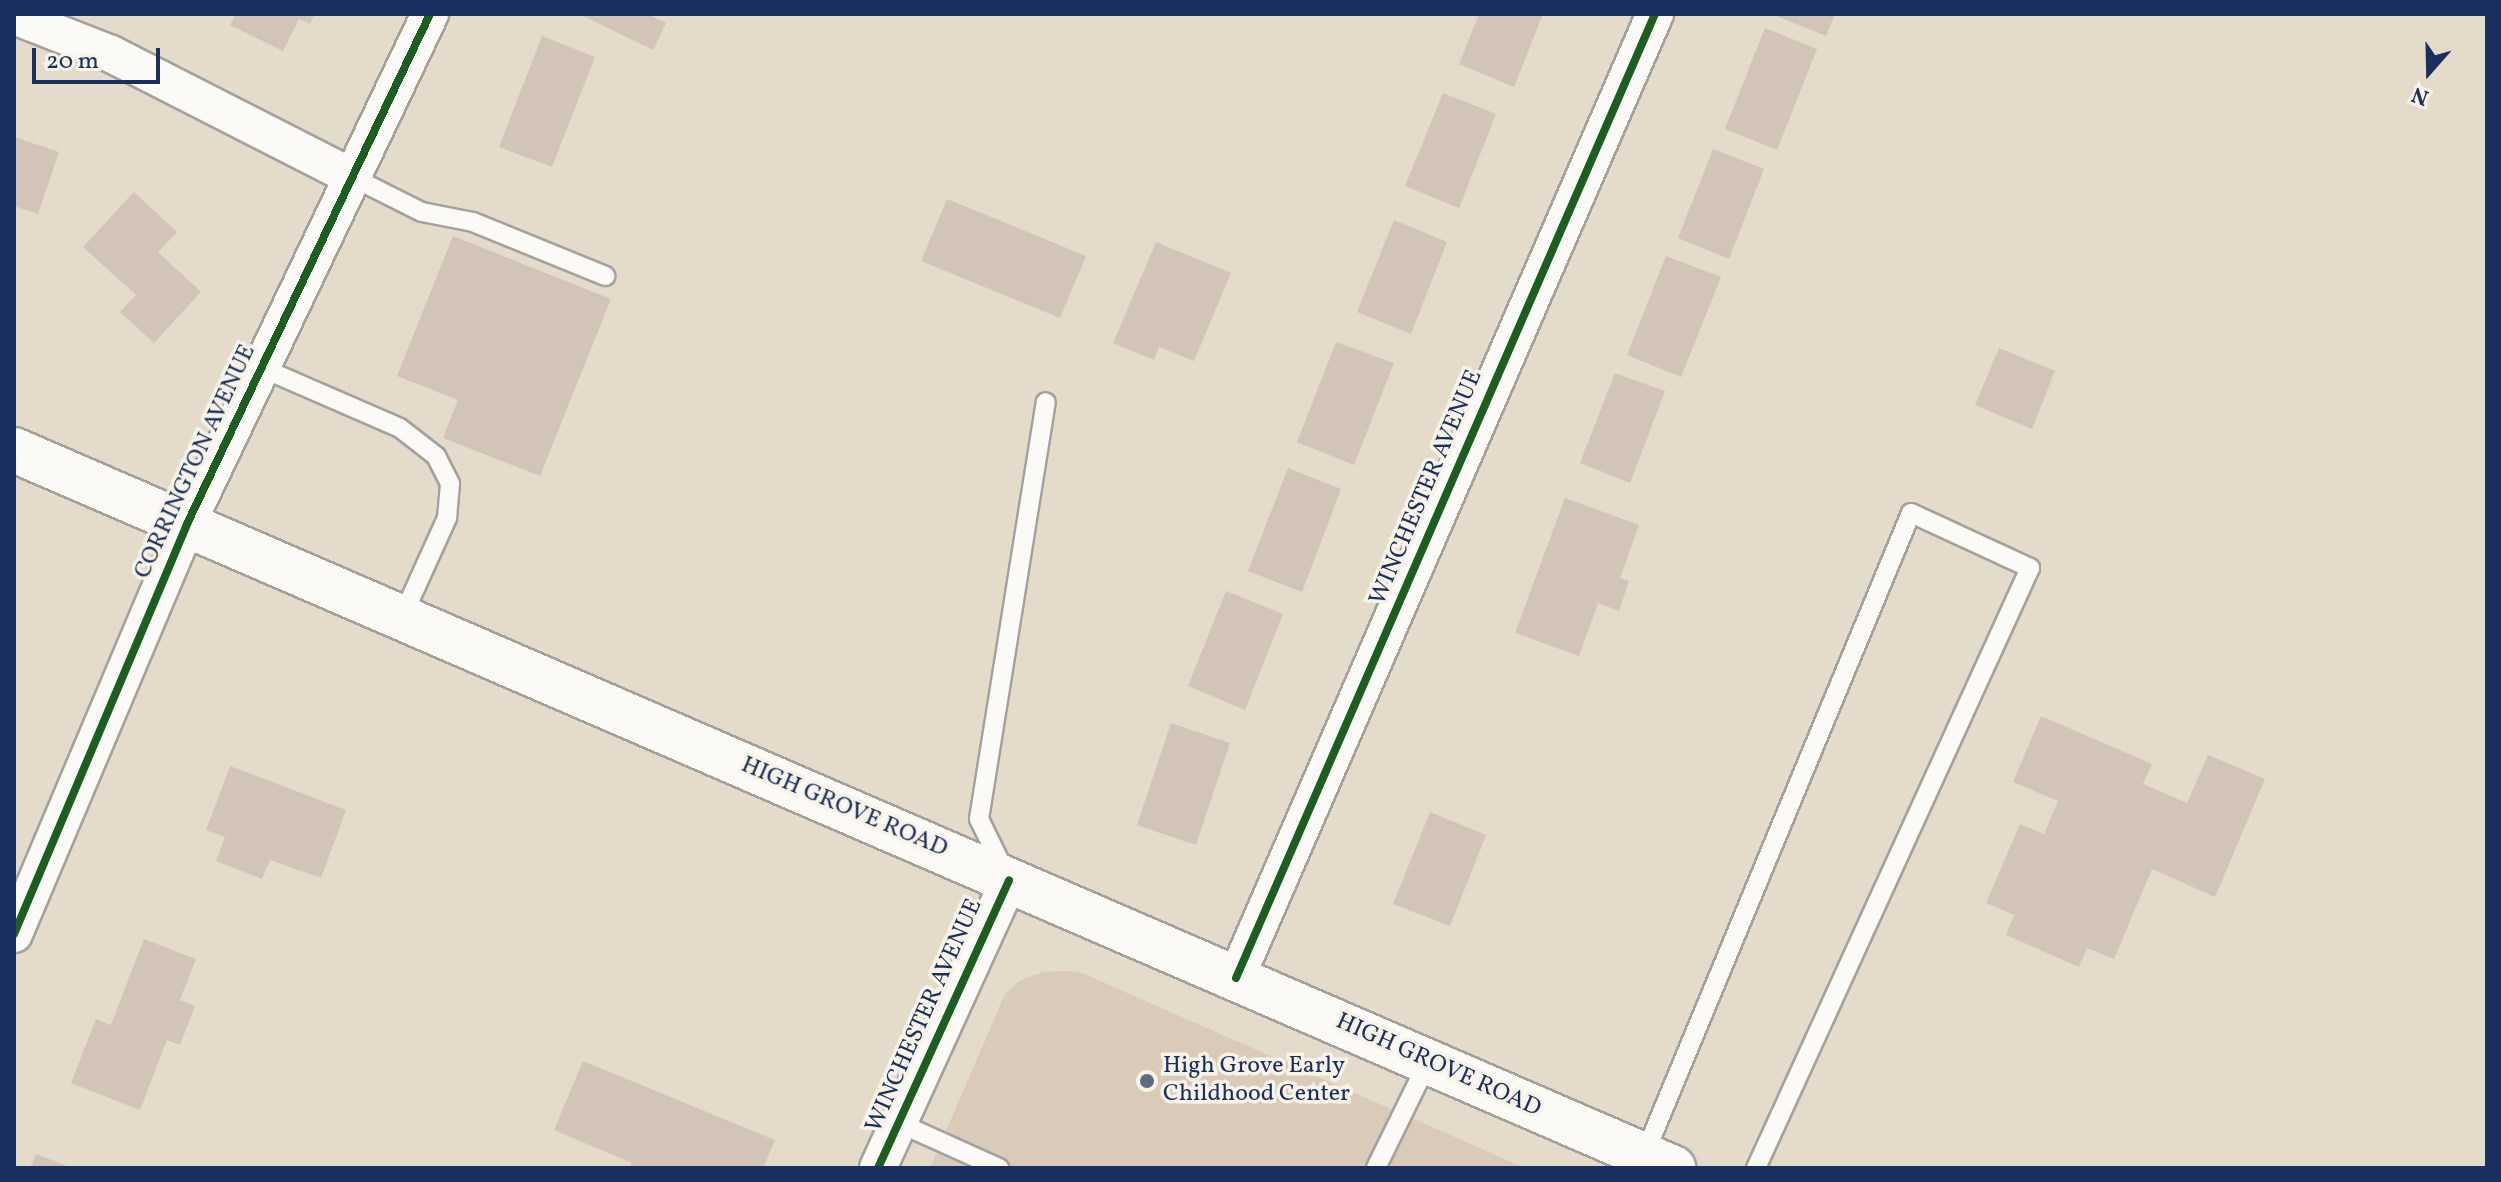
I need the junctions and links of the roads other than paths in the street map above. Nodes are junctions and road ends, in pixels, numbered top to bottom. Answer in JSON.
{"nodes":[{"id":1,"x":430,"y":14,"type":"edge"},
{"id":2,"x":1655,"y":14,"type":"edge"},
{"id":3,"x":14,"y":16,"type":"edge"},
{"id":4,"x":352,"y":177,"type":"junction"},
{"id":5,"x":605,"y":276,"type":"dead end"},
{"id":6,"x":262,"y":368,"type":"junction"},
{"id":7,"x":1046,"y":402,"type":"dead end"},
{"id":8,"x":14,"y":450,"type":"edge"},
{"id":9,"x":187,"y":524,"type":"junction"},
{"id":10,"x":402,"y":617,"type":"junction"},
{"id":11,"x":1009,"y":880,"type":"junction"},
{"id":12,"x":14,"y":934,"type":"edge"},
{"id":13,"x":1236,"y":978,"type":"junction"},
{"id":14,"x":1428,"y":1062,"type":"junction"},
{"id":15,"x":899,"y":1123,"type":"junction"},
{"id":16,"x":1652,"y":1164,"type":"edge"},
{"id":17,"x":878,"y":1168,"type":"edge"},
{"id":18,"x":999,"y":1168,"type":"edge"},
{"id":19,"x":1376,"y":1168,"type":"edge"},
{"id":20,"x":1756,"y":1168,"type":"edge"}],
"edges":[{"from":1,"to":4,"type":"street","name":"CORRINGTON AVENUE"},
{"from":2,"to":13,"type":"street","name":"WINCHESTER AVENUE"},
{"from":3,"to":4,"type":"street"},
{"from":4,"to":5,"type":"lane"},
{"from":4,"to":6,"type":"street","name":"CORRINGTON AVENUE"},
{"from":6,"to":9,"type":"street","name":"CORRINGTON AVENUE"},
{"from":6,"to":10,"type":"lane"},
{"from":7,"to":11,"type":"lane"},
{"from":8,"to":9,"type":"main road","name":"HIGH GROVE ROAD"},
{"from":9,"to":10,"type":"main road","name":"HIGH GROVE ROAD"},
{"from":9,"to":12,"type":"street","name":"CORRINGTON AVENUE"},
{"from":10,"to":11,"type":"main road","name":"HIGH GROVE ROAD"},
{"from":11,"to":13,"type":"main road","name":"HIGH GROVE ROAD"},
{"from":11,"to":15,"type":"street","name":"WINCHESTER AVENUE"},
{"from":13,"to":14,"type":"main road","name":"HIGH GROVE ROAD"},
{"from":14,"to":16,"type":"main road","name":"HIGH GROVE ROAD"},
{"from":14,"to":19,"type":"lane"},
{"from":15,"to":17,"type":"street","name":"WINCHESTER AVENUE"},
{"from":15,"to":18,"type":"lane"},
{"from":16,"to":20,"type":"lane"}]}
